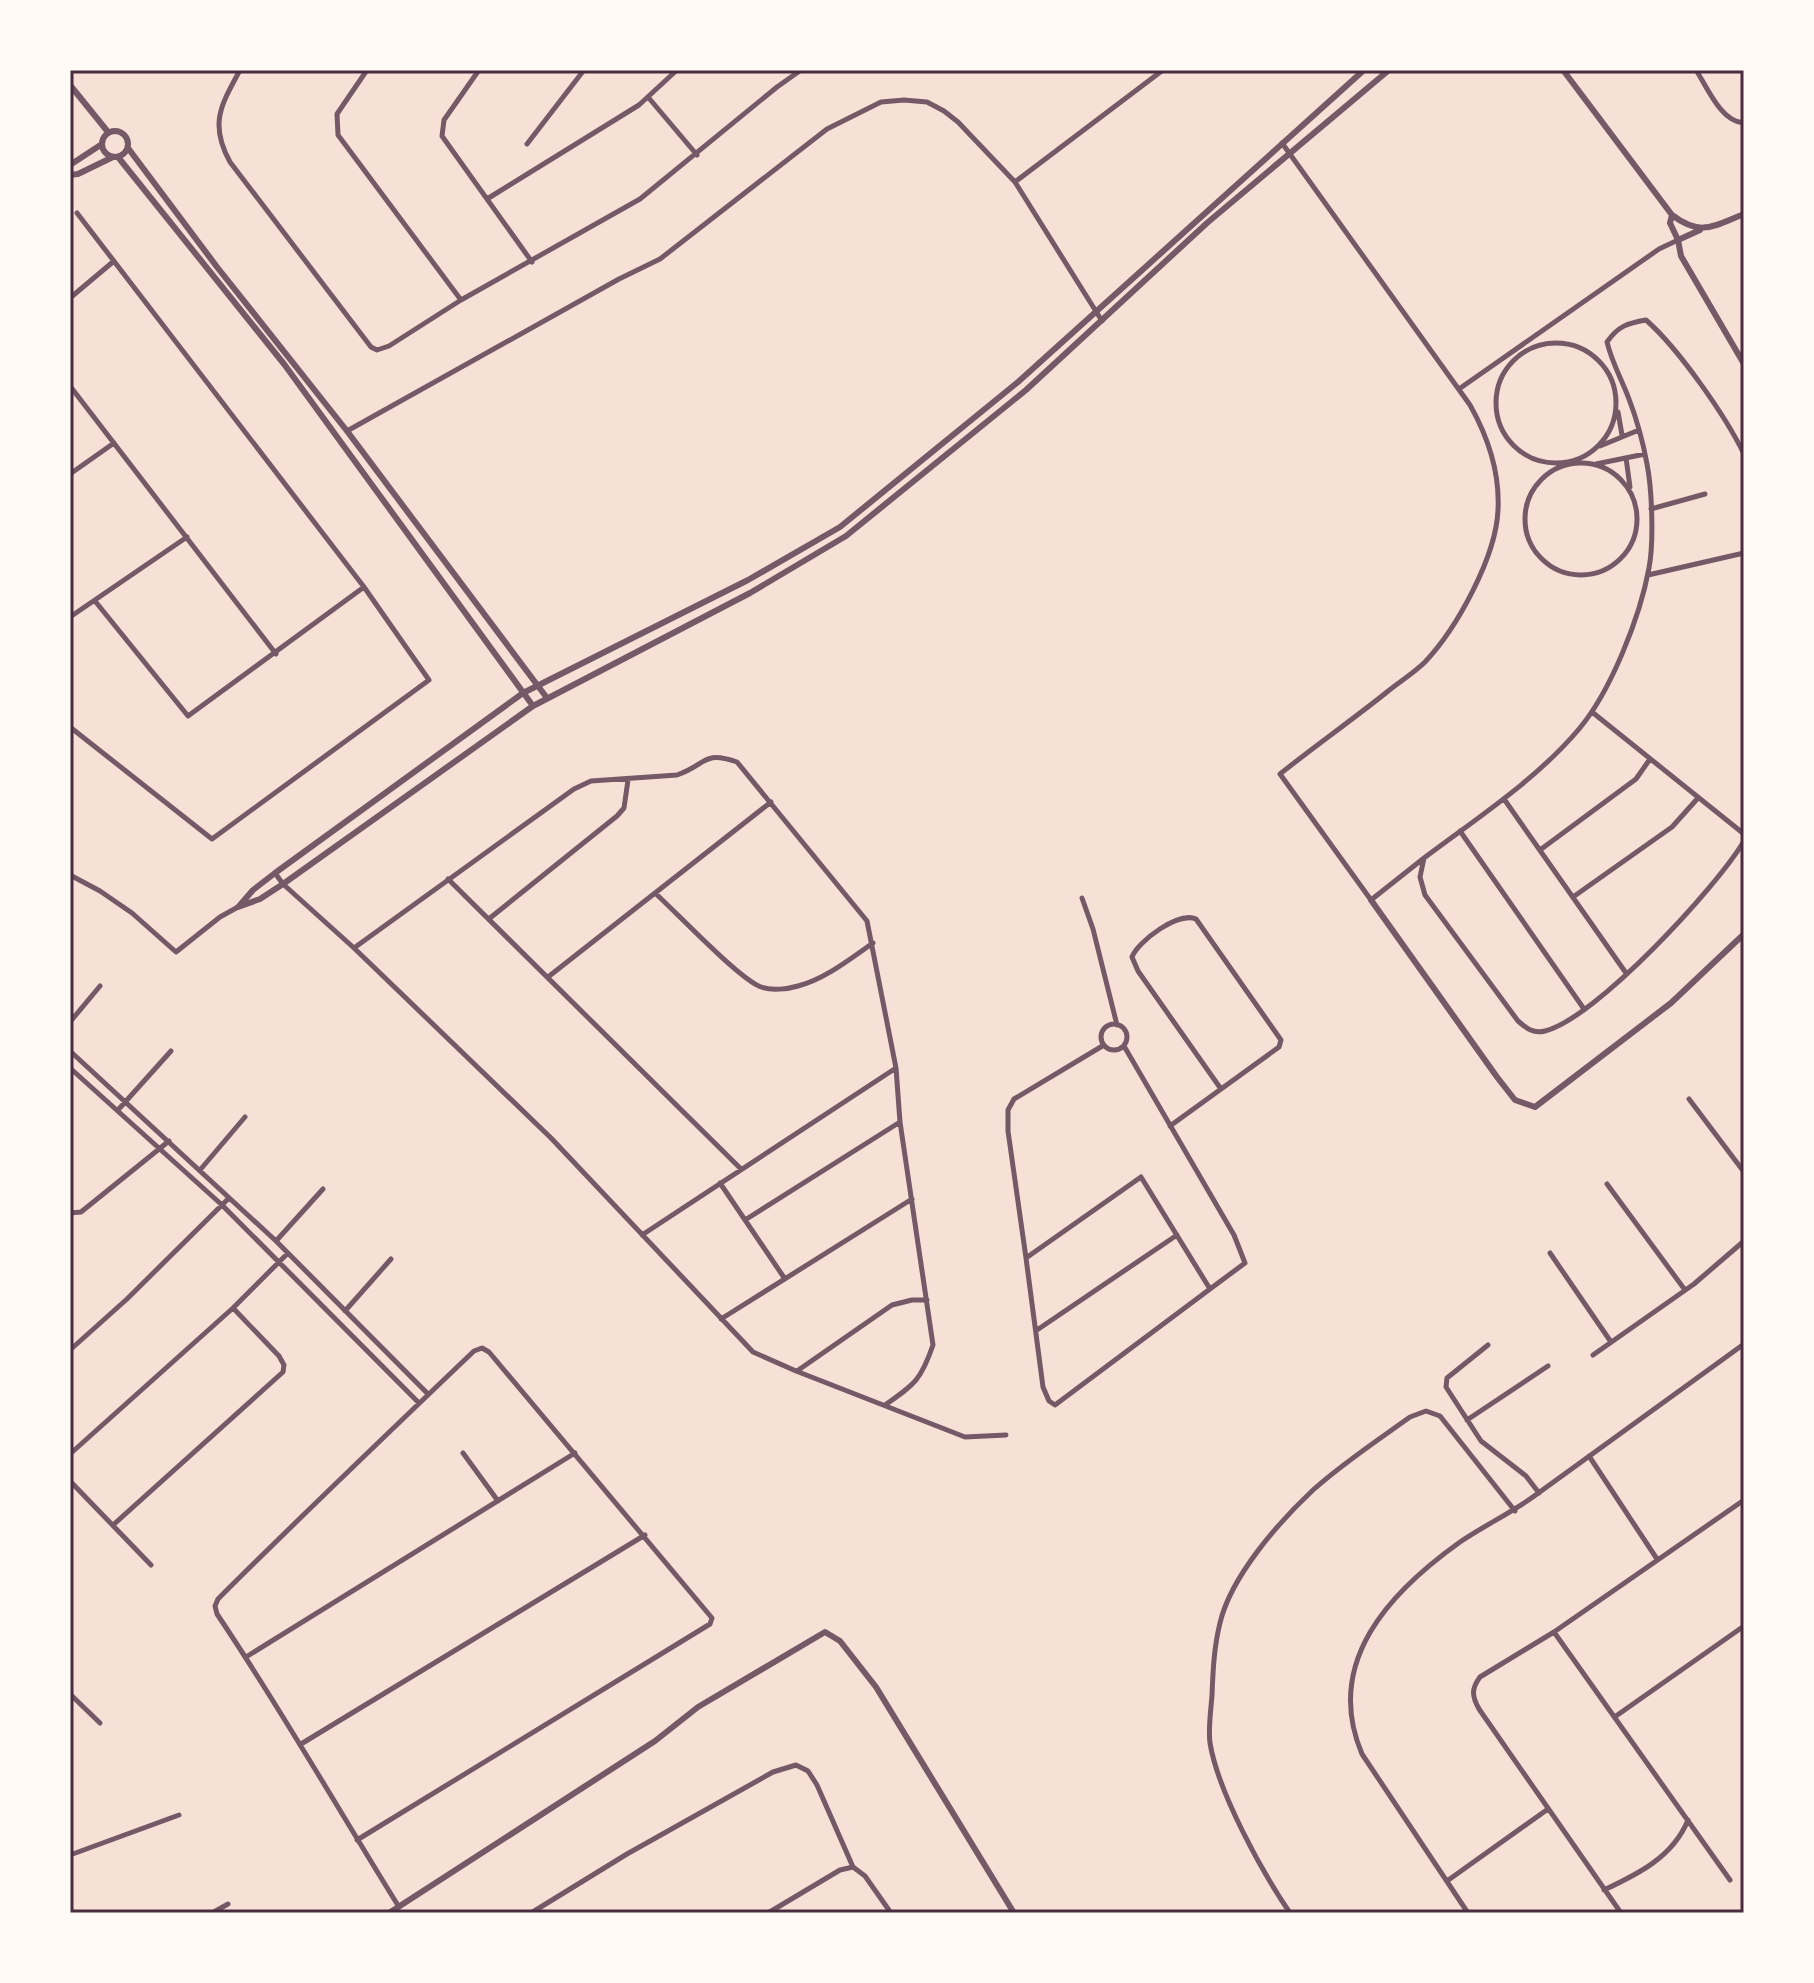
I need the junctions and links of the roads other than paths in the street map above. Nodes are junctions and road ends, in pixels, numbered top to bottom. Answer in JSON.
{"nodes":[{"id":1,"x":240,"y":70,"type":"edge"},
{"id":2,"x":367,"y":70,"type":"edge"},
{"id":3,"x":479,"y":70,"type":"edge"},
{"id":4,"x":584,"y":70,"type":"edge"},
{"id":5,"x":801,"y":70,"type":"edge"},
{"id":6,"x":1163,"y":70,"type":"edge"},
{"id":7,"x":1364,"y":70,"type":"edge"},
{"id":8,"x":1389,"y":70,"type":"edge"},
{"id":9,"x":1563,"y":70,"type":"edge"},
{"id":10,"x":1696,"y":70,"type":"edge"},
{"id":11,"x":675,"y":71,"type":"edge"},
{"id":12,"x":70,"y":85,"type":"edge"},
{"id":13,"x":648,"y":97,"type":"junction"},
{"id":14,"x":1744,"y":123,"type":"edge"},
{"id":15,"x":108,"y":132,"type":"junction"},
{"id":16,"x":1281,"y":142,"type":"junction"},
{"id":17,"x":102,"y":144,"type":"junction"},
{"id":18,"x":527,"y":144,"type":"dead end"},
{"id":19,"x":128,"y":148,"type":"junction"},
{"id":20,"x":1289,"y":153,"type":"junction"},
{"id":21,"x":697,"y":155,"type":"junction"},
{"id":22,"x":116,"y":157,"type":"junction"},
{"id":23,"x":70,"y":165,"type":"edge"},
{"id":24,"x":70,"y":175,"type":"edge"},
{"id":25,"x":1015,"y":182,"type":"junction"},
{"id":26,"x":487,"y":199,"type":"junction"},
{"id":27,"x":77,"y":213,"type":"dead end"},
{"id":28,"x":1744,"y":214,"type":"edge"},
{"id":29,"x":1672,"y":215,"type":"junction"},
{"id":30,"x":1700,"y":229,"type":"junction"},
{"id":31,"x":1678,"y":240,"type":"junction"},
{"id":32,"x":114,"y":261,"type":"junction"},
{"id":33,"x":532,"y":262,"type":"junction"},
{"id":34,"x":70,"y":298,"type":"edge"},
{"id":35,"x":461,"y":300,"type":"junction"},
{"id":36,"x":1096,"y":310,"type":"junction"},
{"id":37,"x":1102,"y":322,"type":"junction"},
{"id":38,"x":1744,"y":364,"type":"edge"},
{"id":39,"x":70,"y":386,"type":"edge"},
{"id":40,"x":1459,"y":389,"type":"junction"},
{"id":41,"x":1616,"y":403,"type":"junction"},
{"id":42,"x":1639,"y":430,"type":"junction"},
{"id":43,"x":347,"y":431,"type":"junction"},
{"id":44,"x":1622,"y":435,"type":"junction"},
{"id":45,"x":114,"y":443,"type":"junction"},
{"id":46,"x":1597,"y":447,"type":"junction"},
{"id":47,"x":1645,"y":454,"type":"junction"},
{"id":48,"x":1744,"y":454,"type":"edge"},
{"id":49,"x":1626,"y":458,"type":"junction"},
{"id":50,"x":1595,"y":464,"type":"junction"},
{"id":51,"x":70,"y":474,"type":"edge"},
{"id":52,"x":1631,"y":492,"type":"junction"},
{"id":53,"x":1705,"y":494,"type":"dead end"},
{"id":54,"x":1651,"y":509,"type":"junction"},
{"id":55,"x":187,"y":537,"type":"junction"},
{"id":56,"x":1744,"y":553,"type":"edge"},
{"id":57,"x":1647,"y":576,"type":"junction"},
{"id":58,"x":364,"y":587,"type":"junction"},
{"id":59,"x":95,"y":601,"type":"junction"},
{"id":60,"x":70,"y":617,"type":"edge"},
{"id":61,"x":276,"y":654,"type":"junction"},
{"id":62,"x":538,"y":685,"type":"junction"},
{"id":63,"x":523,"y":693,"type":"junction"},
{"id":64,"x":547,"y":698,"type":"junction"},
{"id":65,"x":533,"y":706,"type":"junction"},
{"id":66,"x":1591,"y":712,"type":"junction"},
{"id":67,"x":70,"y":727,"type":"edge"},
{"id":68,"x":1650,"y":759,"type":"junction"},
{"id":69,"x":628,"y":780,"type":"junction"},
{"id":70,"x":1698,"y":798,"type":"junction"},
{"id":71,"x":1504,"y":799,"type":"junction"},
{"id":72,"x":771,"y":802,"type":"junction"},
{"id":73,"x":1460,"y":831,"type":"junction"},
{"id":74,"x":1744,"y":834,"type":"edge"},
{"id":75,"x":1744,"y":841,"type":"edge"},
{"id":76,"x":1540,"y":850,"type":"junction"},
{"id":77,"x":1424,"y":858,"type":"junction"},
{"id":78,"x":275,"y":873,"type":"junction"},
{"id":79,"x":70,"y":875,"type":"edge"},
{"id":80,"x":448,"y":879,"type":"junction"},
{"id":81,"x":283,"y":884,"type":"junction"},
{"id":82,"x":655,"y":893,"type":"junction"},
{"id":83,"x":1573,"y":897,"type":"junction"},
{"id":84,"x":1082,"y":898,"type":"dead end"},
{"id":85,"x":1371,"y":900,"type":"junction"},
{"id":86,"x":238,"y":907,"type":"junction"},
{"id":87,"x":490,"y":918,"type":"junction"},
{"id":88,"x":1744,"y":934,"type":"edge"},
{"id":89,"x":873,"y":943,"type":"junction"},
{"id":90,"x":354,"y":948,"type":"junction"},
{"id":91,"x":1626,"y":973,"type":"junction"},
{"id":92,"x":548,"y":977,"type":"junction"},
{"id":93,"x":100,"y":986,"type":"dead end"},
{"id":94,"x":1584,"y":1009,"type":"junction"},
{"id":95,"x":70,"y":1022,"type":"edge"},
{"id":96,"x":1117,"y":1025,"type":"junction"},
{"id":97,"x":1104,"y":1045,"type":"junction"},
{"id":98,"x":1124,"y":1046,"type":"junction"},
{"id":99,"x":70,"y":1051,"type":"edge"},
{"id":100,"x":171,"y":1051,"type":"dead end"},
{"id":101,"x":70,"y":1068,"type":"edge"},
{"id":102,"x":896,"y":1068,"type":"junction"},
{"id":103,"x":1221,"y":1089,"type":"junction"},
{"id":104,"x":1689,"y":1099,"type":"dead end"},
{"id":105,"x":126,"y":1101,"type":"junction"},
{"id":106,"x":118,"y":1110,"type":"junction"},
{"id":107,"x":245,"y":1117,"type":"dead end"},
{"id":108,"x":900,"y":1122,"type":"junction"},
{"id":109,"x":1170,"y":1126,"type":"junction"},
{"id":110,"x":169,"y":1141,"type":"junction"},
{"id":111,"x":160,"y":1148,"type":"junction"},
{"id":112,"x":741,"y":1169,"type":"junction"},
{"id":113,"x":200,"y":1170,"type":"junction"},
{"id":114,"x":1744,"y":1172,"type":"edge"},
{"id":115,"x":720,"y":1183,"type":"junction"},
{"id":116,"x":1607,"y":1184,"type":"dead end"},
{"id":117,"x":323,"y":1189,"type":"dead end"},
{"id":118,"x":229,"y":1198,"type":"junction"},
{"id":119,"x":912,"y":1199,"type":"junction"},
{"id":120,"x":222,"y":1205,"type":"junction"},
{"id":121,"x":70,"y":1213,"type":"edge"},
{"id":122,"x":745,"y":1220,"type":"junction"},
{"id":123,"x":642,"y":1235,"type":"junction"},
{"id":124,"x":1177,"y":1235,"type":"junction"},
{"id":125,"x":276,"y":1241,"type":"junction"},
{"id":126,"x":1744,"y":1241,"type":"edge"},
{"id":127,"x":288,"y":1253,"type":"junction"},
{"id":128,"x":1550,"y":1253,"type":"dead end"},
{"id":129,"x":1026,"y":1258,"type":"junction"},
{"id":130,"x":391,"y":1259,"type":"dead end"},
{"id":131,"x":280,"y":1261,"type":"junction"},
{"id":132,"x":785,"y":1279,"type":"junction"},
{"id":133,"x":1210,"y":1289,"type":"junction"},
{"id":134,"x":1685,"y":1290,"type":"junction"},
{"id":135,"x":927,"y":1300,"type":"junction"},
{"id":136,"x":233,"y":1308,"type":"junction"},
{"id":137,"x":345,"y":1311,"type":"junction"},
{"id":138,"x":721,"y":1319,"type":"junction"},
{"id":139,"x":1037,"y":1330,"type":"junction"},
{"id":140,"x":1611,"y":1342,"type":"junction"},
{"id":141,"x":1744,"y":1344,"type":"edge"},
{"id":142,"x":1488,"y":1345,"type":"dead end"},
{"id":143,"x":70,"y":1350,"type":"edge"},
{"id":144,"x":1593,"y":1355,"type":"dead end"},
{"id":145,"x":1548,"y":1366,"type":"dead end"},
{"id":146,"x":796,"y":1371,"type":"junction"},
{"id":147,"x":428,"y":1394,"type":"junction"},
{"id":148,"x":419,"y":1403,"type":"junction"},
{"id":149,"x":884,"y":1405,"type":"junction"},
{"id":150,"x":1467,"y":1420,"type":"junction"},
{"id":151,"x":1006,"y":1435,"type":"dead end"},
{"id":152,"x":463,"y":1453,"type":"dead end"},
{"id":153,"x":575,"y":1453,"type":"junction"},
{"id":154,"x":70,"y":1454,"type":"edge"},
{"id":155,"x":1589,"y":1456,"type":"junction"},
{"id":156,"x":70,"y":1481,"type":"edge"},
{"id":157,"x":1539,"y":1493,"type":"junction"},
{"id":158,"x":1744,"y":1500,"type":"edge"},
{"id":159,"x":498,"y":1501,"type":"junction"},
{"id":160,"x":1515,"y":1511,"type":"junction"},
{"id":161,"x":113,"y":1525,"type":"junction"},
{"id":162,"x":645,"y":1535,"type":"junction"},
{"id":163,"x":1657,"y":1559,"type":"junction"},
{"id":164,"x":151,"y":1565,"type":"dead end"},
{"id":165,"x":1744,"y":1626,"type":"edge"},
{"id":166,"x":1554,"y":1632,"type":"junction"},
{"id":167,"x":246,"y":1657,"type":"junction"},
{"id":168,"x":70,"y":1694,"type":"edge"},
{"id":169,"x":1616,"y":1716,"type":"junction"},
{"id":170,"x":100,"y":1723,"type":"dead end"},
{"id":171,"x":301,"y":1744,"type":"junction"},
{"id":172,"x":1548,"y":1809,"type":"junction"},
{"id":173,"x":179,"y":1815,"type":"dead end"},
{"id":174,"x":1689,"y":1819,"type":"junction"},
{"id":175,"x":357,"y":1840,"type":"junction"},
{"id":176,"x":70,"y":1855,"type":"edge"},
{"id":177,"x":853,"y":1867,"type":"junction"},
{"id":178,"x":1730,"y":1880,"type":"dead end"},
{"id":179,"x":1447,"y":1881,"type":"junction"},
{"id":180,"x":1604,"y":1890,"type":"junction"},
{"id":181,"x":228,"y":1904,"type":"dead end"},
{"id":182,"x":399,"y":1907,"type":"junction"},
{"id":183,"x":212,"y":1913,"type":"edge"},
{"id":184,"x":389,"y":1913,"type":"edge"},
{"id":185,"x":531,"y":1913,"type":"edge"},
{"id":186,"x":768,"y":1913,"type":"edge"},
{"id":187,"x":891,"y":1913,"type":"edge"},
{"id":188,"x":1014,"y":1913,"type":"edge"},
{"id":189,"x":1290,"y":1913,"type":"edge"},
{"id":190,"x":1468,"y":1913,"type":"edge"},
{"id":191,"x":1621,"y":1913,"type":"edge"}],
"edges":[{"from":1,"to":35,"type":"street"},
{"from":2,"to":35,"type":"street"},
{"from":3,"to":26,"type":"street"},
{"from":4,"to":18,"type":"street"},
{"from":5,"to":21,"type":"street"},
{"from":6,"to":25,"type":"street"},
{"from":7,"to":16,"type":"street"},
{"from":8,"to":20,"type":"street"},
{"from":9,"to":29,"type":"street"},
{"from":10,"to":14,"type":"street"},
{"from":11,"to":13,"type":"street"},
{"from":12,"to":15,"type":"street"},
{"from":13,"to":21,"type":"street"},
{"from":13,"to":26,"type":"street"},
{"from":15,"to":17,"type":"street"},
{"from":15,"to":19,"type":"street"},
{"from":16,"to":20,"type":"street"},
{"from":16,"to":36,"type":"street"},
{"from":17,"to":22,"type":"street"},
{"from":17,"to":23,"type":"street"},
{"from":19,"to":22,"type":"street"},
{"from":19,"to":43,"type":"street"},
{"from":20,"to":37,"type":"street"},
{"from":20,"to":40,"type":"street"},
{"from":21,"to":33,"type":"street"},
{"from":22,"to":24,"type":"street"},
{"from":22,"to":63,"type":"street"},
{"from":25,"to":36,"type":"street"},
{"from":25,"to":43,"type":"street"},
{"from":26,"to":33,"type":"street"},
{"from":27,"to":32,"type":"street"},
{"from":28,"to":30,"type":"street"},
{"from":29,"to":30,"type":"street"},
{"from":29,"to":31,"type":"street"},
{"from":30,"to":31,"type":"street"},
{"from":31,"to":38,"type":"street"},
{"from":31,"to":40,"type":"street"},
{"from":32,"to":34,"type":"street"},
{"from":32,"to":58,"type":"street"},
{"from":33,"to":35,"type":"street"},
{"from":36,"to":37,"type":"street"},
{"from":36,"to":62,"type":"street"},
{"from":37,"to":64,"type":"street"},
{"from":39,"to":45,"type":"street"},
{"from":40,"to":85,"type":"street"},
{"from":41,"to":44,"type":"street"},
{"from":41,"to":46,"type":"street"},
{"from":41,"to":46,"type":"street"},
{"from":42,"to":44,"type":"street"},
{"from":42,"to":47,"type":"street"},
{"from":42,"to":48,"type":"street"},
{"from":43,"to":62,"type":"street"},
{"from":44,"to":46,"type":"street"},
{"from":45,"to":51,"type":"street"},
{"from":45,"to":55,"type":"street"},
{"from":47,"to":49,"type":"street"},
{"from":47,"to":54,"type":"street"},
{"from":49,"to":50,"type":"street"},
{"from":49,"to":52,"type":"street"},
{"from":50,"to":52,"type":"street"},
{"from":50,"to":52,"type":"street"},
{"from":53,"to":54,"type":"street"},
{"from":54,"to":57,"type":"street"},
{"from":55,"to":59,"type":"street"},
{"from":55,"to":61,"type":"street"},
{"from":56,"to":57,"type":"street"},
{"from":57,"to":66,"type":"street"},
{"from":58,"to":61,"type":"street"},
{"from":58,"to":67,"type":"street"},
{"from":59,"to":60,"type":"street"},
{"from":59,"to":61,"type":"street"},
{"from":62,"to":63,"type":"street"},
{"from":62,"to":64,"type":"street"},
{"from":63,"to":65,"type":"street"},
{"from":63,"to":78,"type":"street"},
{"from":64,"to":65,"type":"street"},
{"from":65,"to":81,"type":"street"},
{"from":66,"to":68,"type":"street"},
{"from":66,"to":71,"type":"street"},
{"from":68,"to":70,"type":"street"},
{"from":68,"to":76,"type":"street"},
{"from":69,"to":72,"type":"street"},
{"from":69,"to":80,"type":"street"},
{"from":69,"to":87,"type":"street"},
{"from":70,"to":74,"type":"street"},
{"from":70,"to":83,"type":"street"},
{"from":71,"to":73,"type":"street"},
{"from":71,"to":76,"type":"street"},
{"from":72,"to":82,"type":"street"},
{"from":72,"to":89,"type":"street"},
{"from":73,"to":77,"type":"street"},
{"from":73,"to":94,"type":"street"},
{"from":75,"to":91,"type":"street"},
{"from":76,"to":83,"type":"street"},
{"from":77,"to":85,"type":"street"},
{"from":77,"to":94,"type":"street"},
{"from":78,"to":81,"type":"street"},
{"from":78,"to":86,"type":"street"},
{"from":79,"to":86,"type":"street"},
{"from":80,"to":87,"type":"street"},
{"from":80,"to":90,"type":"street"},
{"from":81,"to":86,"type":"street"},
{"from":81,"to":90,"type":"street"},
{"from":82,"to":89,"type":"street"},
{"from":82,"to":92,"type":"street"},
{"from":83,"to":91,"type":"street"},
{"from":84,"to":96,"type":"street"},
{"from":85,"to":88,"type":"street"},
{"from":87,"to":92,"type":"street"},
{"from":89,"to":102,"type":"street"},
{"from":90,"to":123,"type":"street"},
{"from":91,"to":94,"type":"street"},
{"from":92,"to":112,"type":"street"},
{"from":93,"to":95,"type":"street"},
{"from":96,"to":97,"type":"street"},
{"from":96,"to":98,"type":"street"},
{"from":97,"to":98,"type":"street"},
{"from":97,"to":129,"type":"street"},
{"from":98,"to":109,"type":"street"},
{"from":99,"to":105,"type":"street"},
{"from":100,"to":105,"type":"street"},
{"from":101,"to":106,"type":"street"},
{"from":102,"to":108,"type":"street"},
{"from":102,"to":112,"type":"street"},
{"from":103,"to":103,"type":"street"},
{"from":103,"to":109,"type":"street"},
{"from":104,"to":114,"type":"street"},
{"from":105,"to":106,"type":"street"},
{"from":105,"to":110,"type":"street"},
{"from":106,"to":111,"type":"street"},
{"from":107,"to":113,"type":"street"},
{"from":108,"to":119,"type":"street"},
{"from":108,"to":122,"type":"street"},
{"from":109,"to":133,"type":"street"},
{"from":110,"to":111,"type":"street"},
{"from":110,"to":113,"type":"street"},
{"from":111,"to":120,"type":"street"},
{"from":111,"to":121,"type":"street"},
{"from":112,"to":115,"type":"street"},
{"from":113,"to":118,"type":"street"},
{"from":115,"to":122,"type":"street"},
{"from":115,"to":123,"type":"street"},
{"from":116,"to":134,"type":"street"},
{"from":117,"to":125,"type":"street"},
{"from":118,"to":120,"type":"street"},
{"from":118,"to":125,"type":"street"},
{"from":119,"to":132,"type":"street"},
{"from":119,"to":135,"type":"street"},
{"from":120,"to":131,"type":"street"},
{"from":120,"to":143,"type":"street"},
{"from":122,"to":132,"type":"street"},
{"from":123,"to":138,"type":"street"},
{"from":124,"to":129,"type":"street"},
{"from":124,"to":133,"type":"street"},
{"from":124,"to":139,"type":"street"},
{"from":125,"to":127,"type":"street"},
{"from":126,"to":134,"type":"street"},
{"from":127,"to":131,"type":"street"},
{"from":127,"to":137,"type":"street"},
{"from":128,"to":140,"type":"street"},
{"from":129,"to":139,"type":"street"},
{"from":130,"to":137,"type":"street"},
{"from":131,"to":136,"type":"street"},
{"from":131,"to":148,"type":"street"},
{"from":132,"to":138,"type":"street"},
{"from":133,"to":139,"type":"street"},
{"from":134,"to":140,"type":"street"},
{"from":135,"to":146,"type":"street"},
{"from":135,"to":149,"type":"street"},
{"from":136,"to":154,"type":"street"},
{"from":136,"to":161,"type":"street"},
{"from":137,"to":147,"type":"street"},
{"from":138,"to":146,"type":"street"},
{"from":140,"to":144,"type":"street"},
{"from":141,"to":155,"type":"street"},
{"from":142,"to":150,"type":"street"},
{"from":145,"to":150,"type":"street"},
{"from":146,"to":149,"type":"street"},
{"from":147,"to":148,"type":"street"},
{"from":147,"to":153,"type":"street"},
{"from":148,"to":167,"type":"street"},
{"from":149,"to":151,"type":"street"},
{"from":150,"to":157,"type":"street"},
{"from":152,"to":159,"type":"street"},
{"from":153,"to":159,"type":"street"},
{"from":153,"to":162,"type":"street"},
{"from":155,"to":157,"type":"street"},
{"from":155,"to":163,"type":"street"},
{"from":156,"to":161,"type":"street"},
{"from":157,"to":160,"type":"street"},
{"from":158,"to":163,"type":"street"},
{"from":159,"to":167,"type":"street"},
{"from":160,"to":179,"type":"street"},
{"from":160,"to":189,"type":"street"},
{"from":161,"to":164,"type":"street"},
{"from":162,"to":171,"type":"street"},
{"from":162,"to":175,"type":"street"},
{"from":163,"to":166,"type":"street"},
{"from":165,"to":169,"type":"street"},
{"from":166,"to":169,"type":"street"},
{"from":166,"to":172,"type":"street"},
{"from":167,"to":171,"type":"street"},
{"from":168,"to":170,"type":"street"},
{"from":169,"to":174,"type":"street"},
{"from":171,"to":175,"type":"street"},
{"from":172,"to":179,"type":"street"},
{"from":172,"to":180,"type":"street"},
{"from":173,"to":176,"type":"street"},
{"from":174,"to":178,"type":"street"},
{"from":174,"to":180,"type":"street"},
{"from":175,"to":182,"type":"street"},
{"from":177,"to":185,"type":"street"},
{"from":177,"to":186,"type":"street"},
{"from":177,"to":187,"type":"street"},
{"from":179,"to":190,"type":"street"},
{"from":180,"to":191,"type":"street"},
{"from":181,"to":183,"type":"street"},
{"from":182,"to":184,"type":"street"},
{"from":182,"to":188,"type":"street"}]}
